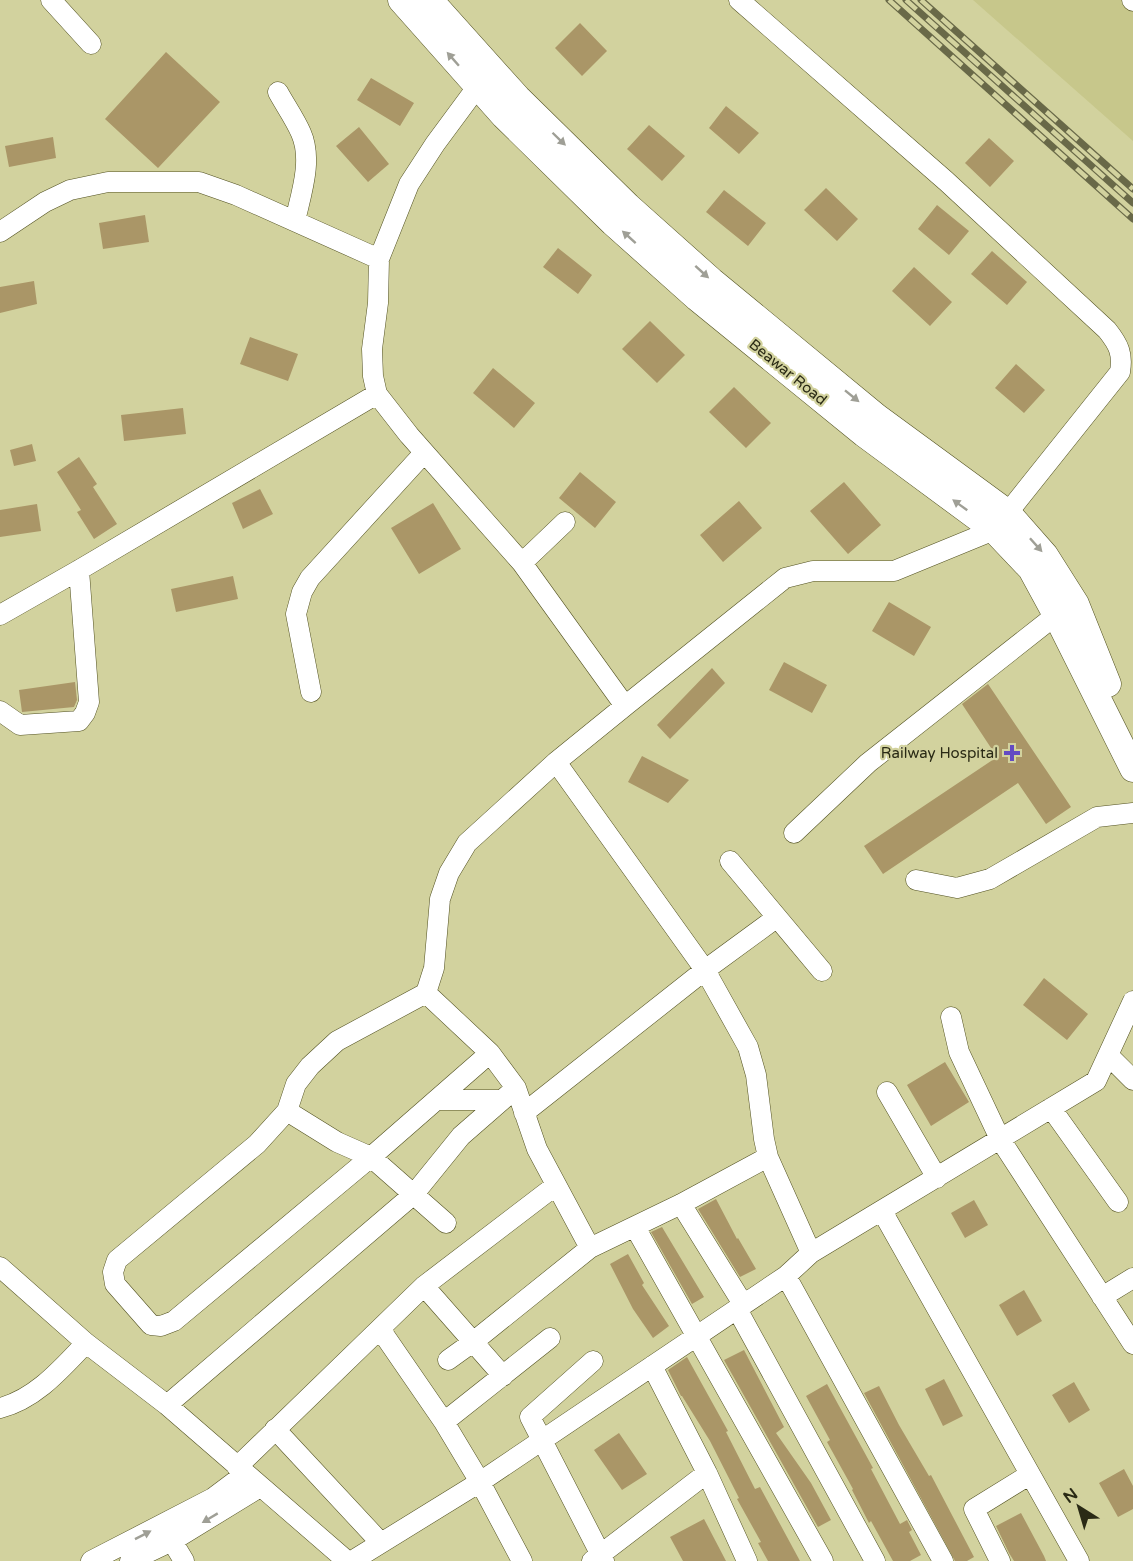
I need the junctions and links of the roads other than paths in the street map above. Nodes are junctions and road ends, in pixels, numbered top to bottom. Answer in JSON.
{"nodes":[{"id":1,"x":51,"y":0,"type":"edge"},
{"id":2,"x":401,"y":0,"type":"edge"},
{"id":3,"x":430,"y":0,"type":"edge"},
{"id":4,"x":740,"y":0,"type":"edge"},
{"id":5,"x":92,"y":44,"type":"dead end"},
{"id":6,"x":278,"y":92,"type":"dead end"},
{"id":7,"x":498,"y":93,"type":"junction"},
{"id":8,"x":295,"y":221,"type":"junction"},
{"id":9,"x":0,"y":232,"type":"edge"},
{"id":10,"x":379,"y":259,"type":"junction"},
{"id":11,"x":377,"y":394,"type":"junction"},
{"id":12,"x":418,"y":446,"type":"junction"},
{"id":13,"x":565,"y":522,"type":"dead end"},
{"id":14,"x":1001,"y":522,"type":"junction"},
{"id":15,"x":522,"y":563,"type":"junction"},
{"id":16,"x":79,"y":570,"type":"junction"},
{"id":17,"x":0,"y":615,"type":"edge"},
{"id":18,"x":1056,"y":615,"type":"junction"},
{"id":19,"x":311,"y":692,"type":"dead end"},
{"id":20,"x":625,"y":706,"type":"junction"},
{"id":21,"x":0,"y":711,"type":"edge"},
{"id":22,"x":1115,"y":719,"type":"junction"},
{"id":23,"x":1133,"y":740,"type":"edge"},
{"id":24,"x":556,"y":762,"type":"junction"},
{"id":25,"x":1133,"y":769,"type":"edge"},
{"id":26,"x":1132,"y":814,"type":"edge"},
{"id":27,"x":794,"y":834,"type":"dead end"},
{"id":28,"x":730,"y":861,"type":"dead end"},
{"id":29,"x":916,"y":880,"type":"dead end"},
{"id":30,"x":776,"y":918,"type":"junction"},
{"id":31,"x":705,"y":970,"type":"junction"},
{"id":32,"x":822,"y":971,"type":"dead end"},
{"id":33,"x":426,"y":993,"type":"junction"},
{"id":34,"x":1133,"y":1001,"type":"edge"},
{"id":35,"x":951,"y":1017,"type":"dead end"},
{"id":36,"x":490,"y":1053,"type":"junction"},
{"id":37,"x":1109,"y":1056,"type":"junction"},
{"id":38,"x":1133,"y":1079,"type":"edge"},
{"id":39,"x":887,"y":1092,"type":"dead end"},
{"id":40,"x":509,"y":1094,"type":"junction"},
{"id":41,"x":436,"y":1101,"type":"junction"},
{"id":42,"x":1051,"y":1108,"type":"junction"},
{"id":43,"x":287,"y":1111,"type":"junction"},
{"id":44,"x":525,"y":1118,"type":"junction"},
{"id":45,"x":1000,"y":1138,"type":"junction"},
{"id":46,"x":371,"y":1157,"type":"junction"},
{"id":47,"x":768,"y":1157,"type":"junction"},
{"id":48,"x":937,"y":1178,"type":"junction"},
{"id":49,"x":555,"y":1186,"type":"junction"},
{"id":50,"x":414,"y":1194,"type":"junction"},
{"id":51,"x":1118,"y":1202,"type":"dead end"},
{"id":52,"x":681,"y":1204,"type":"junction"},
{"id":53,"x":882,"y":1211,"type":"junction"},
{"id":54,"x":446,"y":1223,"type":"dead end"},
{"id":55,"x":635,"y":1227,"type":"junction"},
{"id":56,"x":590,"y":1248,"type":"junction"},
{"id":57,"x":811,"y":1253,"type":"junction"},
{"id":58,"x":0,"y":1268,"type":"edge"},
{"id":59,"x":786,"y":1276,"type":"junction"},
{"id":60,"x":1133,"y":1278,"type":"edge"},
{"id":61,"x":424,"y":1286,"type":"junction"},
{"id":62,"x":1102,"y":1297,"type":"junction"},
{"id":63,"x":740,"y":1307,"type":"junction"},
{"id":64,"x":380,"y":1329,"type":"junction"},
{"id":65,"x":696,"y":1336,"type":"junction"},
{"id":66,"x":550,"y":1338,"type":"dead end"},
{"id":67,"x":473,"y":1342,"type":"junction"},
{"id":68,"x":86,"y":1343,"type":"junction"},
{"id":69,"x":1133,"y":1344,"type":"edge"},
{"id":70,"x":448,"y":1360,"type":"dead end"},
{"id":71,"x":593,"y":1361,"type":"dead end"},
{"id":72,"x":652,"y":1366,"type":"junction"},
{"id":73,"x":503,"y":1376,"type":"junction"},
{"id":74,"x":167,"y":1405,"type":"junction"},
{"id":75,"x":0,"y":1408,"type":"edge"},
{"id":76,"x":444,"y":1422,"type":"junction"},
{"id":77,"x":274,"y":1429,"type":"junction"},
{"id":78,"x":543,"y":1440,"type":"junction"},
{"id":79,"x":232,"y":1463,"type":"junction"},
{"id":80,"x":707,"y":1473,"type":"junction"},
{"id":81,"x":1029,"y":1474,"type":"junction"},
{"id":82,"x":480,"y":1482,"type":"junction"},
{"id":83,"x":260,"y":1487,"type":"junction"},
{"id":84,"x":172,"y":1541,"type":"junction"},
{"id":85,"x":381,"y":1543,"type":"junction"},
{"id":86,"x":101,"y":1559,"type":"edge"},
{"id":87,"x":599,"y":1559,"type":"edge"},
{"id":88,"x":130,"y":1561,"type":"edge"},
{"id":89,"x":184,"y":1561,"type":"edge"},
{"id":90,"x":347,"y":1561,"type":"edge"},
{"id":91,"x":352,"y":1561,"type":"edge"},
{"id":92,"x":522,"y":1561,"type":"edge"},
{"id":93,"x":747,"y":1561,"type":"edge"},
{"id":94,"x":823,"y":1561,"type":"edge"},
{"id":95,"x":875,"y":1561,"type":"edge"},
{"id":96,"x":943,"y":1561,"type":"edge"},
{"id":97,"x":1000,"y":1561,"type":"edge"},
{"id":98,"x":1079,"y":1561,"type":"edge"}],
"edges":[{"from":1,"to":5,"type":"street"},
{"from":7,"to":2,"type":"main road","name":"Beawar Road","one_way":true},
{"from":3,"to":7,"type":"main road","name":"Beawar Road"},
{"from":4,"to":14,"type":"street"},
{"from":6,"to":8,"type":"street"},
{"from":7,"to":10,"type":"street"},
{"from":7,"to":14,"type":"main road","name":"Beawar Road"},
{"from":8,"to":9,"type":"street"},
{"from":8,"to":10,"type":"street"},
{"from":10,"to":11,"type":"street"},
{"from":11,"to":12,"type":"street"},
{"from":11,"to":16,"type":"street"},
{"from":12,"to":15,"type":"street"},
{"from":12,"to":19,"type":"street"},
{"from":13,"to":15,"type":"street"},
{"from":14,"to":18,"type":"main road","name":"Beawar Road"},
{"from":14,"to":20,"type":"street"},
{"from":14,"to":22,"type":"main road","name":"Beawar Road","one_way":true},
{"from":15,"to":20,"type":"street"},
{"from":16,"to":17,"type":"street"},
{"from":16,"to":21,"type":"street"},
{"from":18,"to":22,"type":"main road","name":"Beawar Road"},
{"from":18,"to":27,"type":"street"},
{"from":20,"to":24,"type":"street"},
{"from":22,"to":23,"type":"main road","name":"Beawar Road"},
{"from":22,"to":25,"type":"main road","name":"Beawar Road"},
{"from":24,"to":31,"type":"street"},
{"from":24,"to":33,"type":"street"},
{"from":26,"to":29,"type":"street"},
{"from":28,"to":30,"type":"street"},
{"from":30,"to":31,"type":"street"},
{"from":30,"to":32,"type":"street"},
{"from":31,"to":44,"type":"street"},
{"from":31,"to":47,"type":"street"},
{"from":33,"to":36,"type":"street"},
{"from":33,"to":43,"type":"street"},
{"from":34,"to":37,"type":"street"},
{"from":35,"to":45,"type":"street"},
{"from":36,"to":40,"type":"street"},
{"from":36,"to":41,"type":"street"},
{"from":37,"to":38,"type":"street"},
{"from":37,"to":42,"type":"street"},
{"from":39,"to":48,"type":"street"},
{"from":40,"to":41,"type":"street"},
{"from":40,"to":44,"type":"street"},
{"from":40,"to":50,"type":"street"},
{"from":41,"to":46,"type":"street"},
{"from":42,"to":45,"type":"street"},
{"from":42,"to":51,"type":"street"},
{"from":43,"to":46,"type":"street"},
{"from":43,"to":46,"type":"street"},
{"from":44,"to":49,"type":"street"},
{"from":45,"to":48,"type":"street"},
{"from":45,"to":62,"type":"street"},
{"from":46,"to":50,"type":"street"},
{"from":47,"to":52,"type":"street"},
{"from":47,"to":57,"type":"street"},
{"from":48,"to":53,"type":"street"},
{"from":49,"to":56,"type":"street"},
{"from":49,"to":61,"type":"street"},
{"from":50,"to":54,"type":"street"},
{"from":50,"to":74,"type":"street"},
{"from":52,"to":55,"type":"street"},
{"from":52,"to":63,"type":"street"},
{"from":53,"to":57,"type":"street"},
{"from":53,"to":81,"type":"street"},
{"from":55,"to":56,"type":"street"},
{"from":55,"to":65,"type":"street"},
{"from":56,"to":67,"type":"street"},
{"from":57,"to":59,"type":"street"},
{"from":58,"to":68,"type":"street"},
{"from":59,"to":63,"type":"street"},
{"from":59,"to":96,"type":"street"},
{"from":60,"to":62,"type":"street"},
{"from":61,"to":64,"type":"street"},
{"from":61,"to":67,"type":"street"},
{"from":62,"to":69,"type":"street"},
{"from":63,"to":65,"type":"street"},
{"from":63,"to":95,"type":"street"},
{"from":64,"to":76,"type":"street"},
{"from":64,"to":77,"type":"street"},
{"from":65,"to":72,"type":"street"},
{"from":65,"to":94,"type":"street"},
{"from":66,"to":73,"type":"street"},
{"from":67,"to":70,"type":"street"},
{"from":67,"to":73,"type":"street"},
{"from":68,"to":74,"type":"street"},
{"from":68,"to":75,"type":"street"},
{"from":71,"to":78,"type":"street"},
{"from":72,"to":78,"type":"street"},
{"from":72,"to":80,"type":"street"},
{"from":73,"to":76,"type":"street"},
{"from":74,"to":79,"type":"street"},
{"from":76,"to":82,"type":"street"},
{"from":77,"to":79,"type":"street"},
{"from":77,"to":85,"type":"street"},
{"from":78,"to":82,"type":"street"},
{"from":78,"to":87,"type":"street"},
{"from":79,"to":83,"type":"street"},
{"from":86,"to":79,"type":"street","one_way":true},
{"from":80,"to":87,"type":"street"},
{"from":80,"to":93,"type":"street"},
{"from":81,"to":97,"type":"street"},
{"from":81,"to":98,"type":"street"},
{"from":82,"to":85,"type":"street"},
{"from":82,"to":92,"type":"street"},
{"from":83,"to":84,"type":"street","one_way":true},
{"from":83,"to":90,"type":"street"},
{"from":84,"to":88,"type":"street"},
{"from":84,"to":89,"type":"street"},
{"from":85,"to":91,"type":"street"}]}
